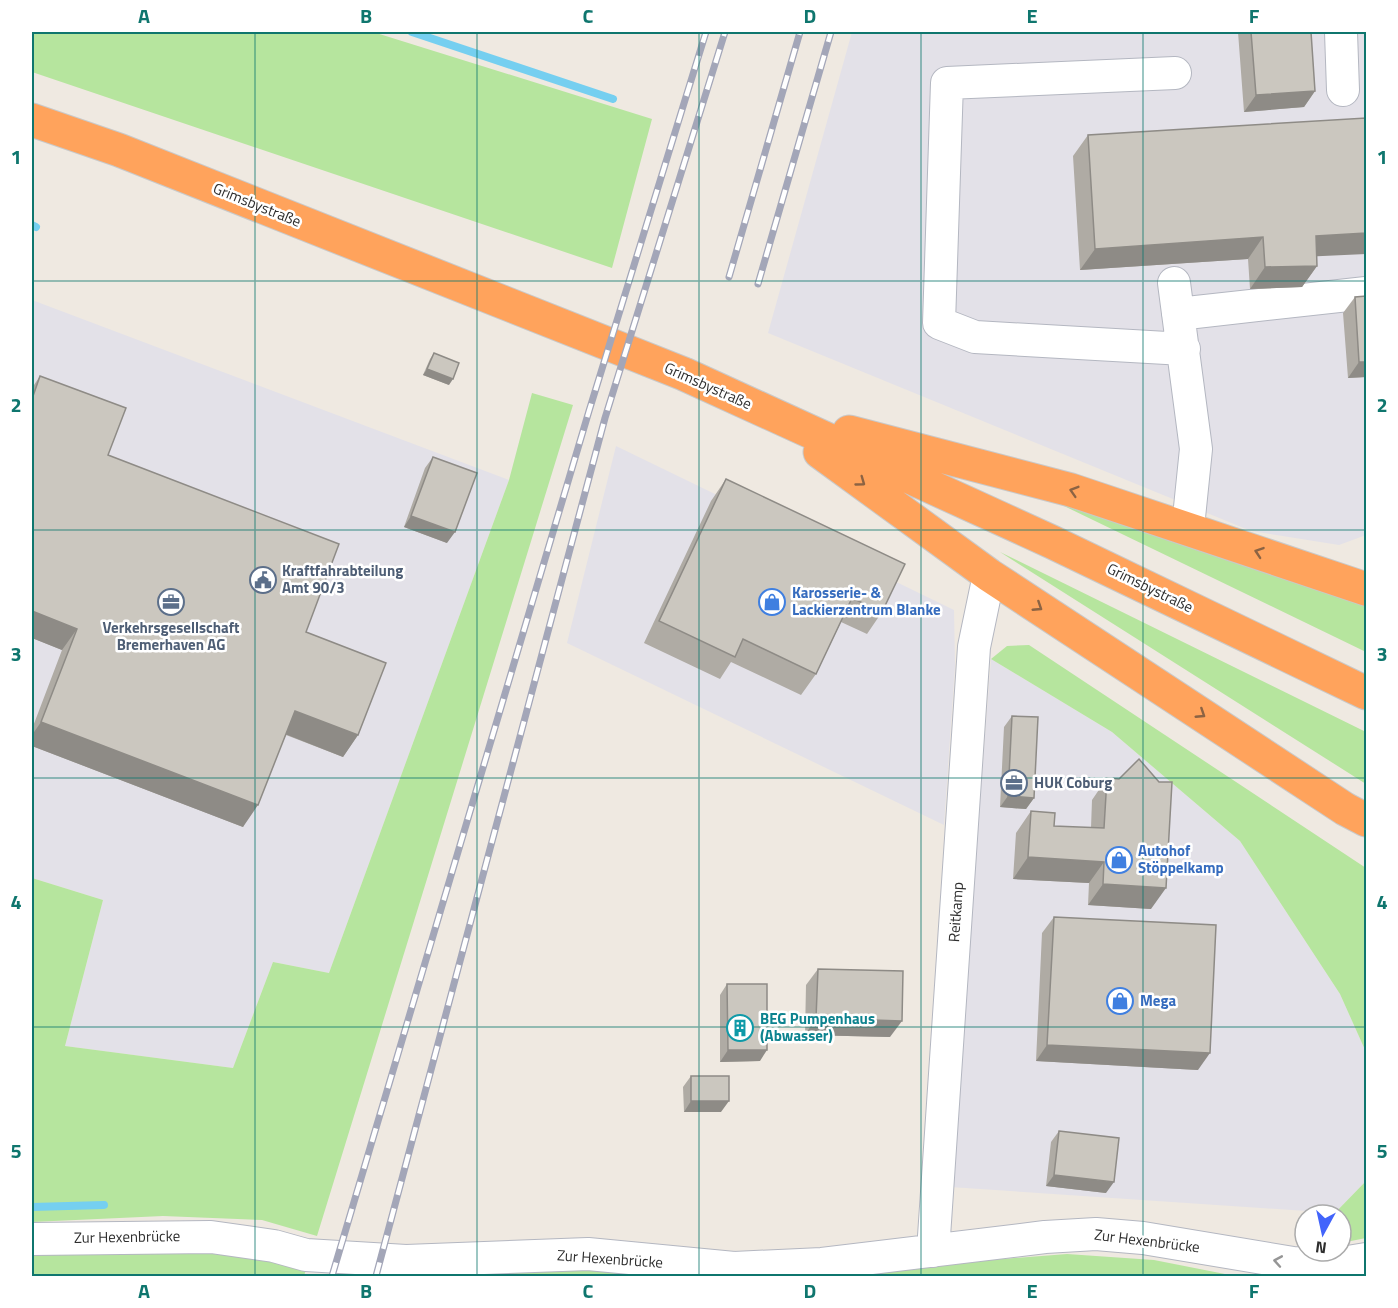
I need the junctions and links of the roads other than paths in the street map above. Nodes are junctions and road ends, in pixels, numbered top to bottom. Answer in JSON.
{"nodes":[{"id":1,"x":1341,"y":32,"type":"edge"},
{"id":2,"x":1175,"y":73,"type":"dead end"},
{"id":3,"x":1343,"y":90,"type":"dead end"},
{"id":4,"x":32,"y":120,"type":"edge"},
{"id":5,"x":1174,"y":283,"type":"dead end"},
{"id":6,"x":1366,"y":293,"type":"edge"},
{"id":7,"x":1178,"y":314,"type":"junction"},
{"id":8,"x":1184,"y":349,"type":"junction"},
{"id":9,"x":763,"y":410,"type":"junction"},
{"id":10,"x":1188,"y":527,"type":"junction"},
{"id":11,"x":1366,"y":563,"type":"edge"},
{"id":12,"x":1314,"y":572,"type":"junction"},
{"id":13,"x":989,"y":575,"type":"junction"},
{"id":14,"x":1366,"y":590,"type":"edge"},
{"id":15,"x":1366,"y":693,"type":"edge"},
{"id":16,"x":1359,"y":821,"type":"edge"},
{"id":17,"x":32,"y":1239,"type":"edge"},
{"id":18,"x":933,"y":1251,"type":"junction"},
{"id":19,"x":1366,"y":1259,"type":"edge"}],
"edges":[{"from":1,"to":3,"type":"street"},
{"from":2,"to":8,"type":"street"},
{"from":4,"to":9,"type":"highway","name":"Grimsbystraße"},
{"from":5,"to":7,"type":"street"},
{"from":6,"to":7,"type":"street"},
{"from":7,"to":8,"type":"street"},
{"from":8,"to":10,"type":"street"},
{"from":10,"to":9,"type":"highway","one_way":true},
{"from":9,"to":13,"type":"highway","one_way":true},
{"from":9,"to":15,"type":"highway","name":"Grimsbystraße"},
{"from":12,"to":10,"type":"highway","one_way":true},
{"from":11,"to":12,"type":"highway"},
{"from":12,"to":14,"type":"highway"},
{"from":13,"to":16,"type":"highway","one_way":true},
{"from":13,"to":18,"type":"street","name":"Reitkamp"},
{"from":17,"to":18,"type":"street","name":"Zur Hexenbrücke"},
{"from":19,"to":18,"type":"street","name":"Zur Hexenbrücke","one_way":true}]}
